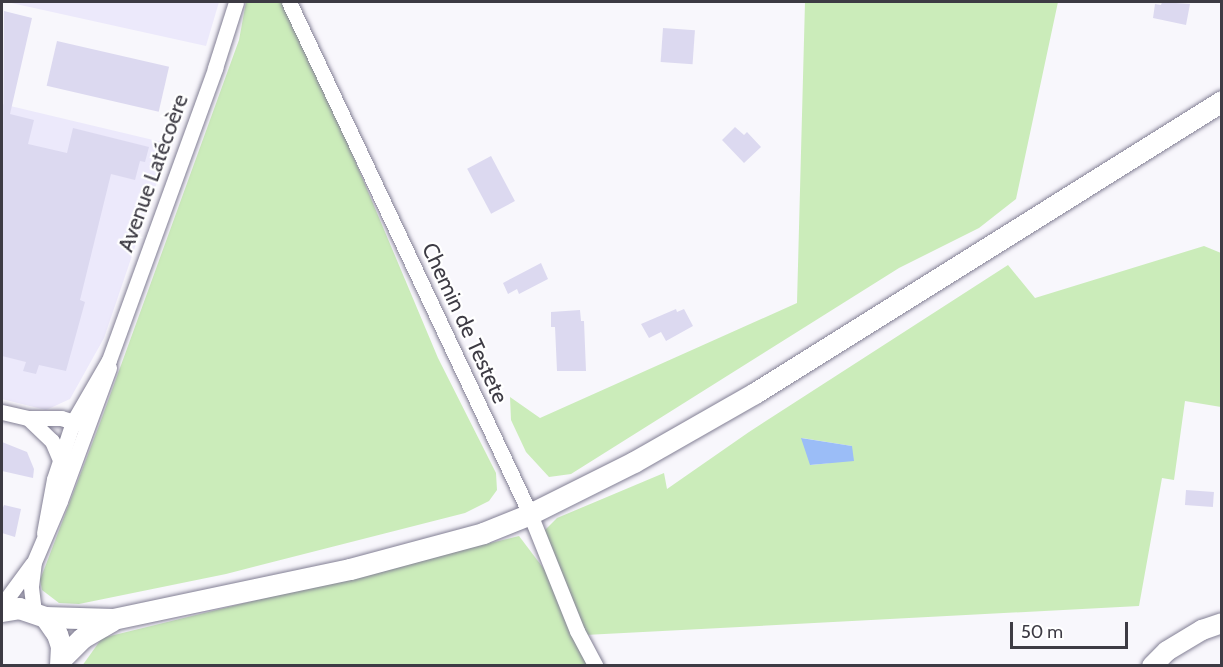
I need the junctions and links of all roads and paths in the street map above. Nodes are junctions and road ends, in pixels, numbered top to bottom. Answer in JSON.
{"nodes":[{"id":1,"x":236,"y":2,"type":"edge"},
{"id":2,"x":289,"y":2,"type":"edge"},
{"id":3,"x":1221,"y":101,"type":"edge"},
{"id":4,"x":109,"y":360,"type":"junction"},
{"id":5,"x":2,"y":412,"type":"edge"},
{"id":6,"x":28,"y":418,"type":"junction"},
{"id":7,"x":73,"y":422,"type":"junction"},
{"id":8,"x":88,"y":427,"type":"junction"},
{"id":9,"x":60,"y":460,"type":"junction"},
{"id":10,"x":530,"y":514,"type":"junction"},
{"id":11,"x":44,"y":533,"type":"junction"},
{"id":12,"x":34,"y":562,"type":"junction"},
{"id":13,"x":2,"y":604,"type":"edge"},
{"id":14,"x":2,"y":611,"type":"edge"},
{"id":15,"x":40,"y":614,"type":"junction"},
{"id":16,"x":113,"y":619,"type":"junction"},
{"id":17,"x":1221,"y":623,"type":"edge"},
{"id":18,"x":61,"y":662,"type":"edge"},
{"id":19,"x":596,"y":666,"type":"edge"},
{"id":20,"x":1152,"y":666,"type":"edge"}],
"edges":[{"from":1,"to":4,"type":"street","name":"Avenue Latécoère"},
{"from":2,"to":10,"type":"street","name":"Chemin de Testete"},
{"from":3,"to":10,"type":"main road"},
{"from":4,"to":7,"type":"street","name":"Avenue Latécoère"},
{"from":4,"to":8,"type":"street","name":"Avenue Latécoère"},
{"from":5,"to":6,"type":"street"},
{"from":6,"to":7,"type":"street"},
{"from":6,"to":9,"type":"street"},
{"from":7,"to":8,"type":"street"},
{"from":7,"to":9,"type":"street","name":"Avenue Latécoère"},
{"from":8,"to":11,"type":"street","name":"Avenue Latécoère"},
{"from":9,"to":11,"type":"street","name":"Avenue Latécoère"},
{"from":10,"to":16,"type":"main road"},
{"from":10,"to":19,"type":"street","name":"Chemin de Testete"},
{"from":11,"to":12,"type":"street","name":"Avenue Latécoère"},
{"from":12,"to":13,"type":"street","name":"Avenue Latécoère"},
{"from":12,"to":15,"type":"street","name":"Avenue Latécoère"},
{"from":14,"to":15,"type":"main road"},
{"from":15,"to":16,"type":"main road"},
{"from":15,"to":18,"type":"main road"},
{"from":16,"to":18,"type":"main road"},
{"from":17,"to":20,"type":"street"}]}
